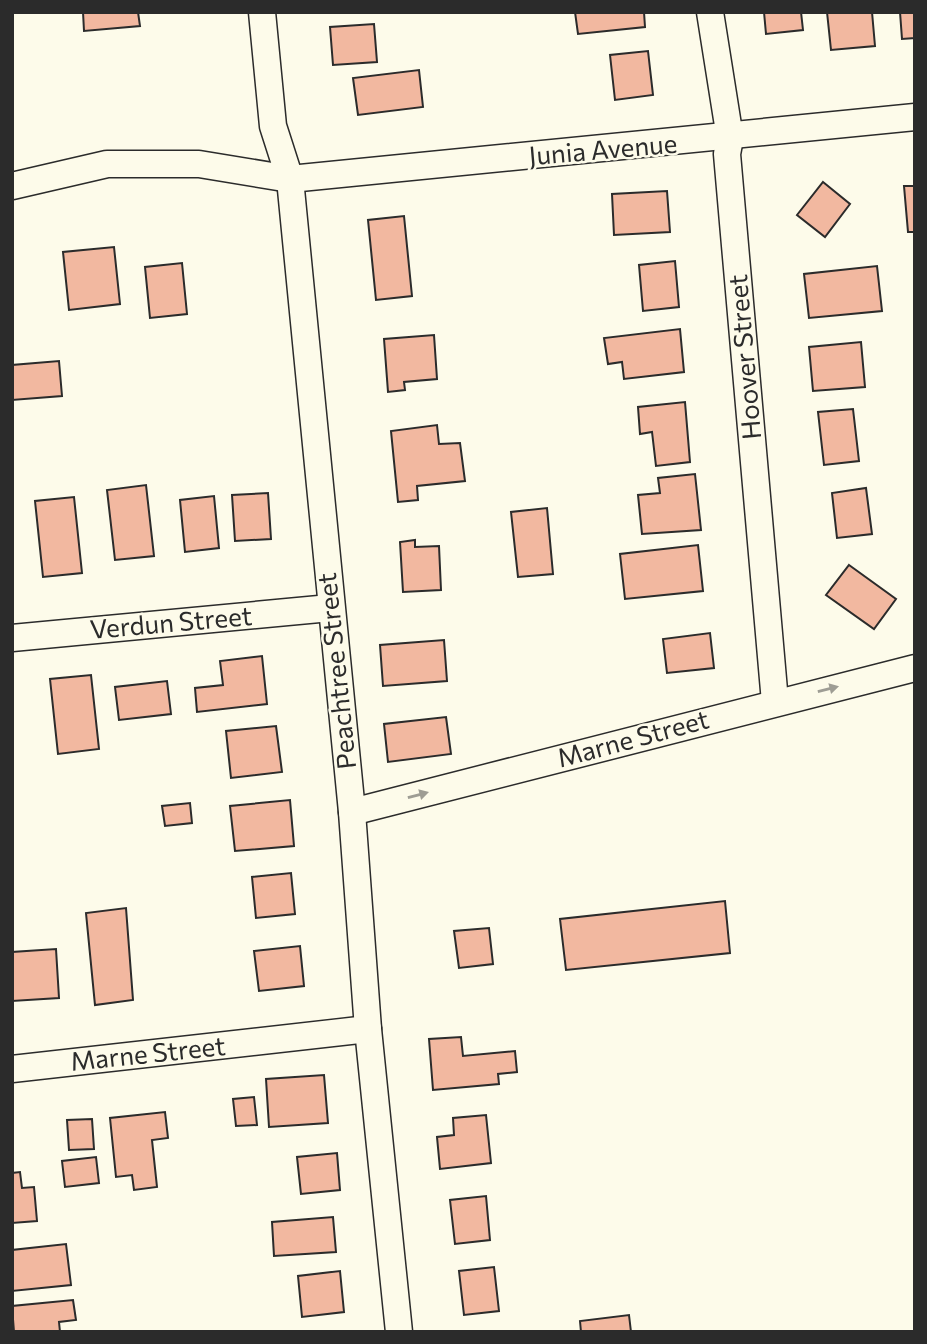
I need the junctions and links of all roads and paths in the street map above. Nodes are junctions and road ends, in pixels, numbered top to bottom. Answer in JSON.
{"nodes":[{"id":1,"x":262,"y":12,"type":"edge"},
{"id":2,"x":710,"y":12,"type":"edge"},
{"id":3,"x":915,"y":117,"type":"edge"},
{"id":4,"x":730,"y":138,"type":"junction"},
{"id":5,"x":290,"y":179,"type":"junction"},
{"id":6,"x":12,"y":186,"type":"edge"},
{"id":7,"x":330,"y":608,"type":"junction"},
{"id":8,"x":12,"y":638,"type":"edge"},
{"id":9,"x":915,"y":667,"type":"edge"},
{"id":10,"x":775,"y":702,"type":"junction"},
{"id":11,"x":352,"y":812,"type":"junction"},
{"id":12,"x":368,"y":1029,"type":"junction"},
{"id":13,"x":12,"y":1069,"type":"edge"},
{"id":14,"x":399,"y":1332,"type":"edge"}],
"edges":[{"from":1,"to":5,"type":"street","name":"Peachtree Street"},
{"from":2,"to":4,"type":"street","name":"Hoover Street"},
{"from":3,"to":4,"type":"street","name":"Junia Avenue"},
{"from":4,"to":5,"type":"street","name":"Junia Avenue"},
{"from":4,"to":10,"type":"street","name":"Hoover Street"},
{"from":5,"to":6,"type":"street","name":"Junia Avenue"},
{"from":5,"to":7,"type":"street","name":"Peachtree Street"},
{"from":7,"to":8,"type":"street","name":"Verdun Street"},
{"from":7,"to":11,"type":"street","name":"Peachtree Street"},
{"from":10,"to":9,"type":"street","name":"Marne Street","one_way":true},
{"from":11,"to":10,"type":"street","name":"Marne Street","one_way":true},
{"from":11,"to":12,"type":"street","name":"Peachtree Street"},
{"from":12,"to":13,"type":"street","name":"Marne Street"},
{"from":12,"to":14,"type":"street","name":"Peachtree Street"}]}
